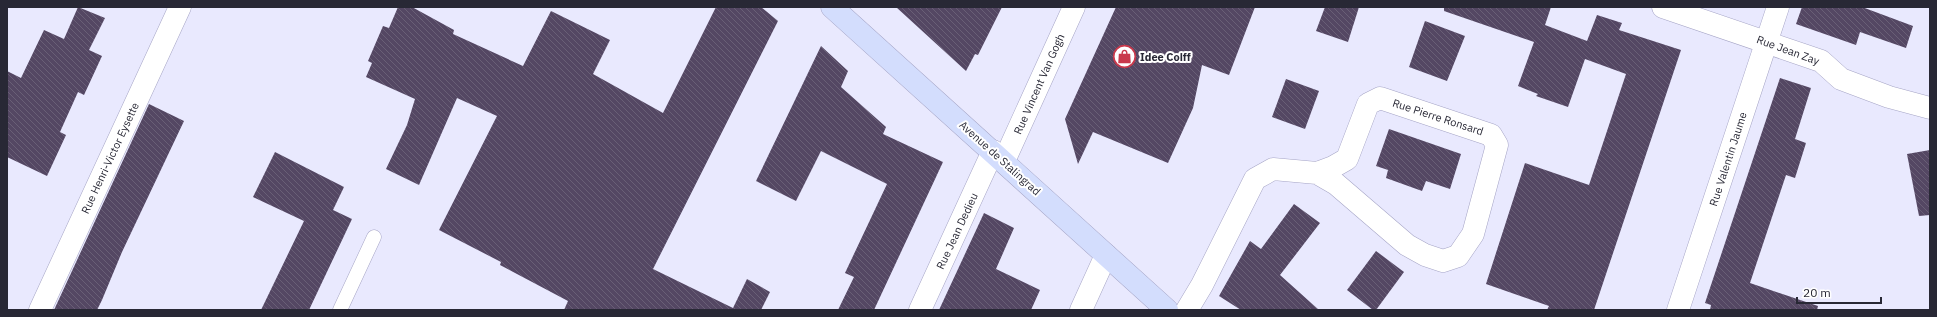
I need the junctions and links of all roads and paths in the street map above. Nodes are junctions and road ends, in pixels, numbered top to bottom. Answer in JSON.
{"nodes":[{"id":1,"x":180,"y":7,"type":"edge"},
{"id":2,"x":832,"y":7,"type":"edge"},
{"id":3,"x":1074,"y":7,"type":"edge"},
{"id":4,"x":1664,"y":7,"type":"edge"},
{"id":5,"x":1778,"y":7,"type":"edge"},
{"id":6,"x":1767,"y":43,"type":"junction"},
{"id":7,"x":1930,"y":108,"type":"edge"},
{"id":8,"x":998,"y":156,"type":"junction"},
{"id":9,"x":1317,"y":173,"type":"junction"},
{"id":10,"x":374,"y":237,"type":"dead end"},
{"id":11,"x":1106,"y":255,"type":"junction"},
{"id":12,"x":40,"y":310,"type":"edge"},
{"id":13,"x":340,"y":310,"type":"edge"},
{"id":14,"x":920,"y":310,"type":"edge"},
{"id":15,"x":1081,"y":310,"type":"edge"},
{"id":16,"x":1167,"y":310,"type":"edge"},
{"id":17,"x":1187,"y":310,"type":"edge"},
{"id":18,"x":1678,"y":310,"type":"edge"}],
"edges":[{"from":1,"to":12,"type":"street","name":"Rue Henri-Victor Eysette"},
{"from":2,"to":8,"type":"main road","name":"Avenue de Stalingrad"},
{"from":3,"to":8,"type":"street","name":"Rue Vincent Van Gogh"},
{"from":4,"to":6,"type":"street","name":"Rue Jean Zay"},
{"from":5,"to":6,"type":"street","name":"Rue Valentin Jaume"},
{"from":6,"to":7,"type":"street","name":"Rue Jean Zay"},
{"from":6,"to":18,"type":"street","name":"Rue Valentin Jaume"},
{"from":8,"to":11,"type":"main road","name":"Avenue de Stalingrad"},
{"from":8,"to":14,"type":"street","name":"Rue Jean Dedieu"},
{"from":9,"to":9,"type":"street","name":"Rue Pierre Ronsard"},
{"from":9,"to":17,"type":"street","name":"Rue Pierre Ronsard"},
{"from":10,"to":13,"type":"lane"},
{"from":11,"to":15,"type":"street"},
{"from":11,"to":16,"type":"main road","name":"Avenue de Stalingrad"}]}
